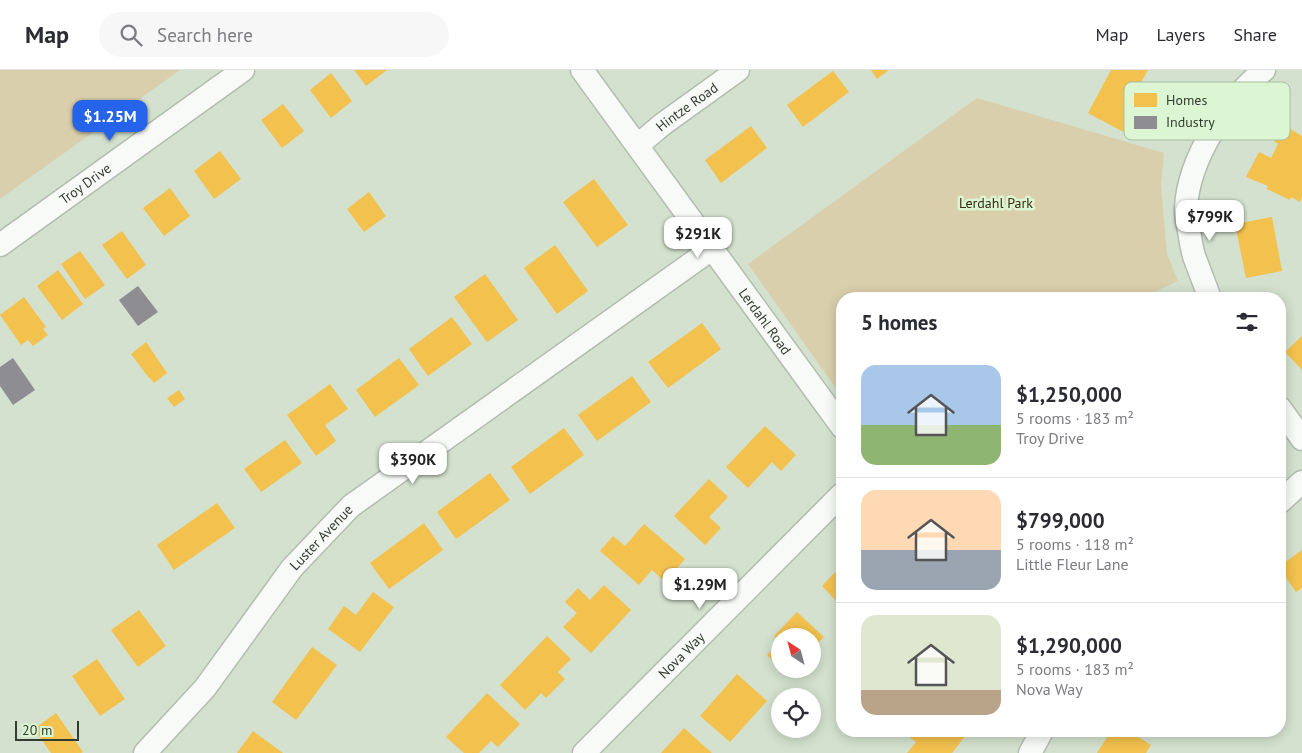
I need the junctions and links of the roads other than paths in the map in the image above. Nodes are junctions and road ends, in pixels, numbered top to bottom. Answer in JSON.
{"nodes":[{"id":1,"x":242,"y":70,"type":"edge"},
{"id":2,"x":582,"y":70,"type":"edge"},
{"id":3,"x":738,"y":70,"type":"edge"},
{"id":4,"x":1264,"y":70,"type":"edge"},
{"id":5,"x":1250,"y":82,"type":"edge"},
{"id":6,"x":1208,"y":140,"type":"edge"},
{"id":7,"x":638,"y":145,"type":"junction"},
{"id":8,"x":0,"y":245,"type":"edge"},
{"id":9,"x":713,"y":248,"type":"junction"},
{"id":10,"x":1207,"y":292,"type":"edge"},
{"id":11,"x":1286,"y":416,"type":"edge"},
{"id":12,"x":836,"y":419,"type":"edge"},
{"id":13,"x":1302,"y":439,"type":"edge"},
{"id":14,"x":1302,"y":482,"type":"edge"},
{"id":15,"x":1286,"y":497,"type":"edge"},
{"id":16,"x":836,"y":500,"type":"edge"},
{"id":17,"x":1039,"y":737,"type":"edge"},
{"id":18,"x":146,"y":753,"type":"edge"},
{"id":19,"x":584,"y":753,"type":"edge"},
{"id":20,"x":1030,"y":753,"type":"edge"}],
"edges":[{"from":1,"to":8,"type":"street","name":"Troy Drive"},
{"from":2,"to":7,"type":"street","name":"Lerdahl Road"},
{"from":3,"to":7,"type":"street","name":"Hintze Road"},
{"from":4,"to":5,"type":"street"},
{"from":6,"to":10,"type":"street"},
{"from":7,"to":9,"type":"street","name":"Lerdahl Road"},
{"from":9,"to":12,"type":"street","name":"Lerdahl Road"},
{"from":9,"to":18,"type":"street","name":"Luster Avenue"},
{"from":11,"to":13,"type":"street"},
{"from":14,"to":15,"type":"street"},
{"from":16,"to":19,"type":"street","name":"Nova Way"},
{"from":17,"to":20,"type":"street"}]}
